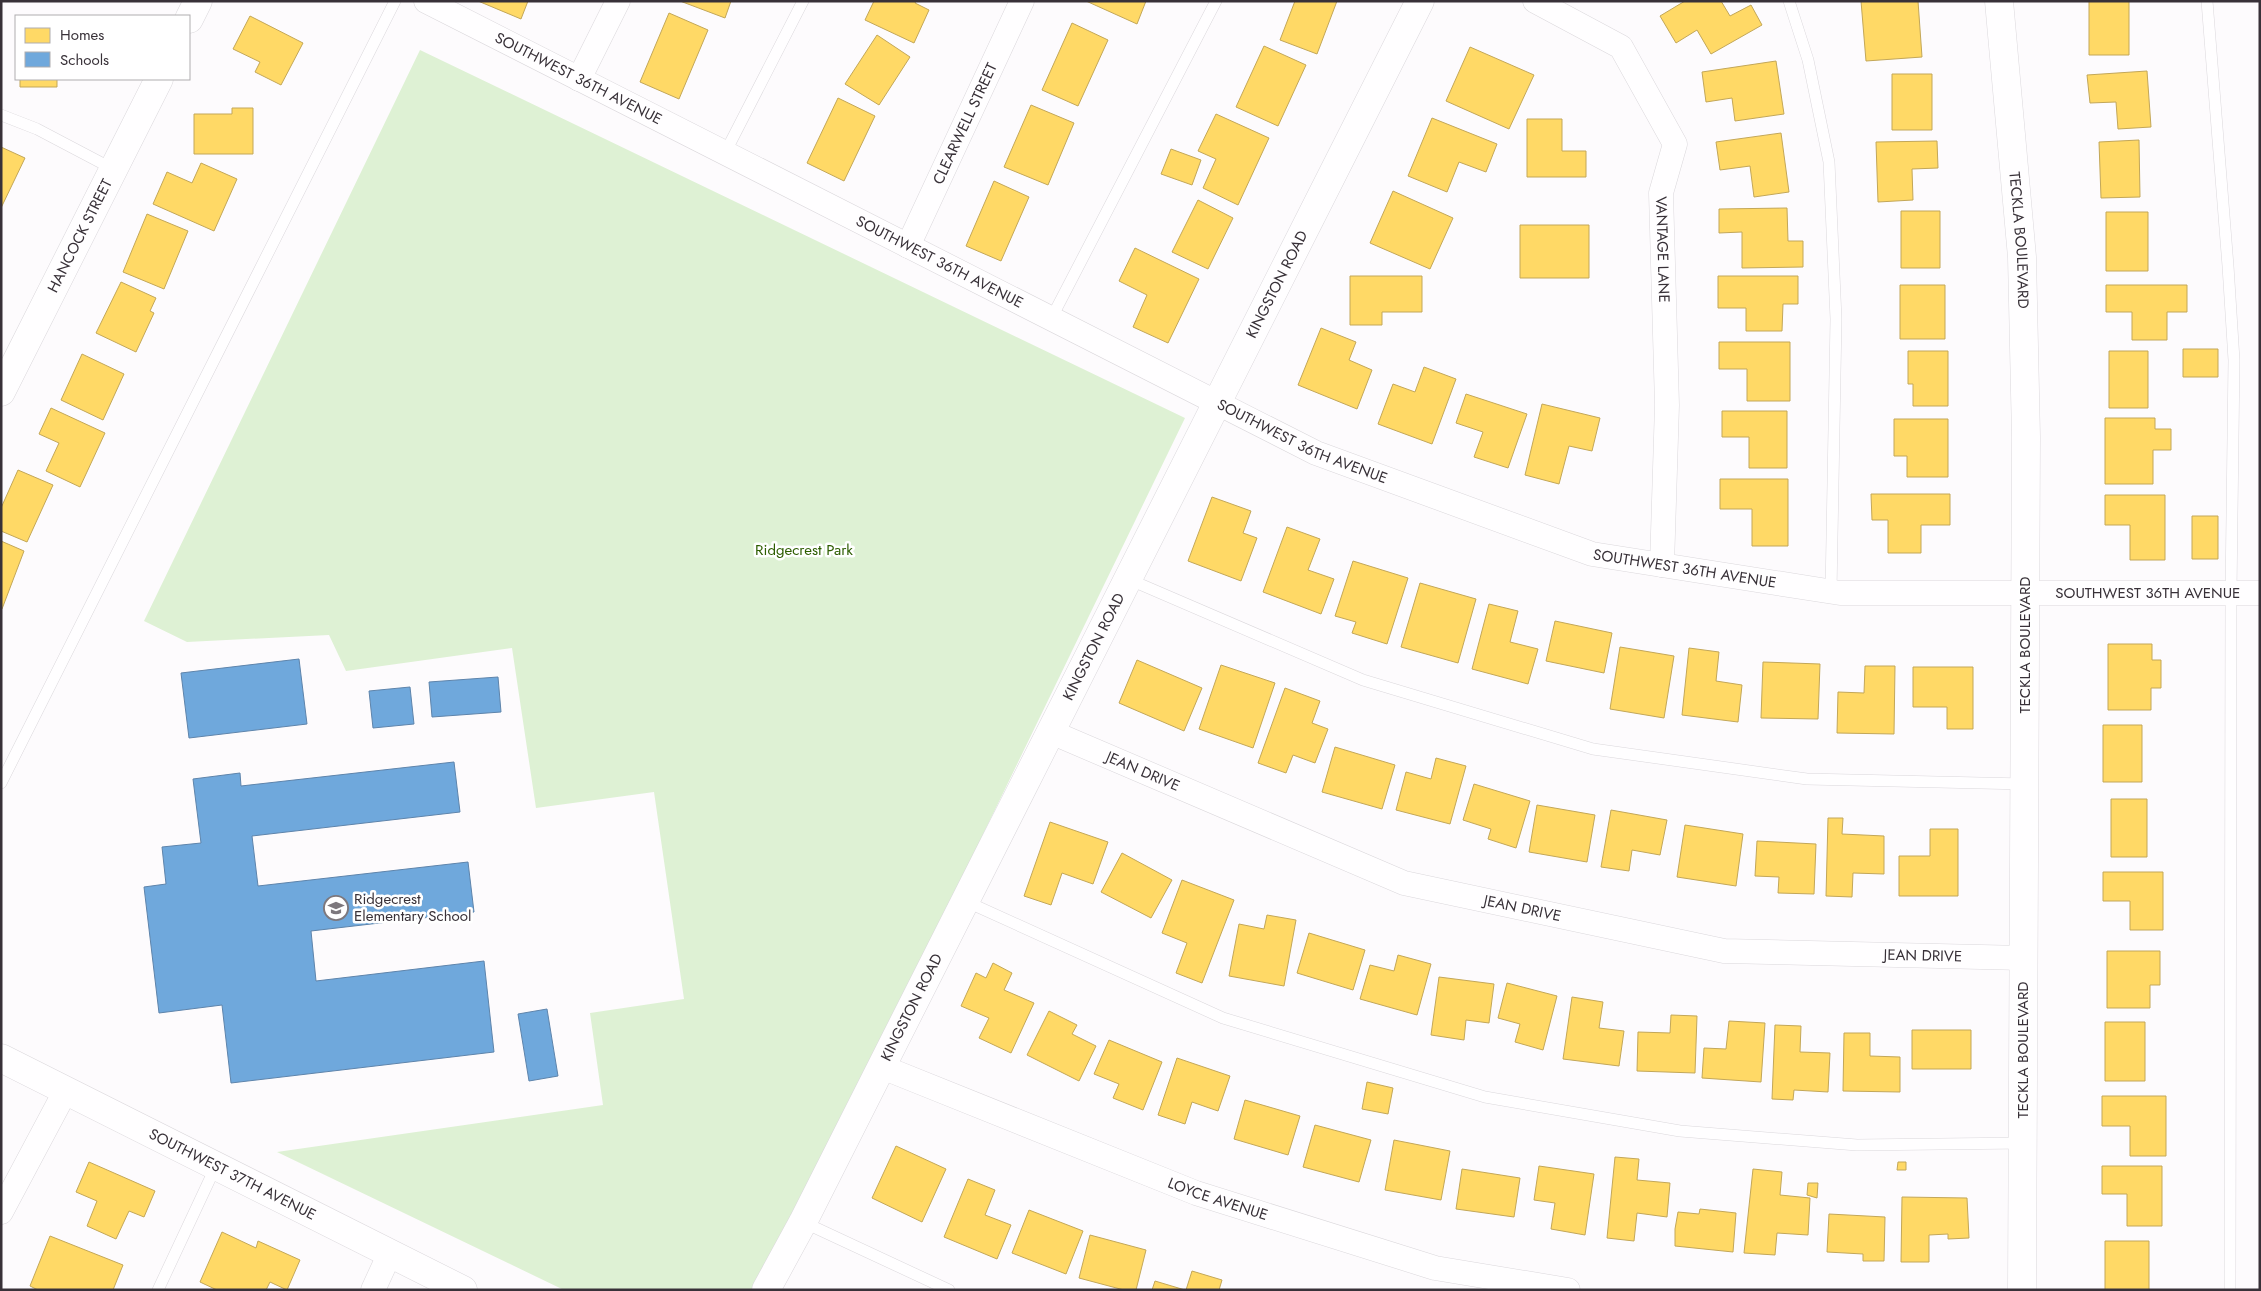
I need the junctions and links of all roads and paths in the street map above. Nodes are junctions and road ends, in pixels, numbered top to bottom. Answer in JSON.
{"nodes":[{"id":1,"x":198,"y":1,"type":"edge"},
{"id":2,"x":395,"y":1,"type":"edge"},
{"id":3,"x":426,"y":1,"type":"edge"},
{"id":4,"x":618,"y":1,"type":"edge"},
{"id":5,"x":803,"y":1,"type":"edge"},
{"id":6,"x":1022,"y":1,"type":"edge"},
{"id":7,"x":1216,"y":1,"type":"edge"},
{"id":8,"x":1420,"y":1,"type":"edge"},
{"id":9,"x":1535,"y":1,"type":"edge"},
{"id":10,"x":1789,"y":1,"type":"edge"},
{"id":11,"x":1999,"y":1,"type":"edge"},
{"id":12,"x":2207,"y":1,"type":"edge"},
{"id":13,"x":190,"y":17,"type":"edge"},
{"id":14,"x":579,"y":79,"type":"junction"},
{"id":15,"x":158,"y":80,"type":"edge"},
{"id":16,"x":1,"y":115,"type":"edge"},
{"id":17,"x":725,"y":153,"type":"junction"},
{"id":18,"x":113,"y":169,"type":"junction"},
{"id":19,"x":908,"y":246,"type":"junction"},
{"id":20,"x":1051,"y":319,"type":"junction"},
{"id":21,"x":1,"y":392,"type":"edge"},
{"id":22,"x":1217,"y":403,"type":"junction"},
{"id":23,"x":1662,"y":565,"type":"junction"},
{"id":24,"x":1128,"y":579,"type":"junction"},
{"id":25,"x":1831,"y":592,"type":"junction"},
{"id":26,"x":2026,"y":593,"type":"junction"},
{"id":27,"x":2231,"y":593,"type":"junction"},
{"id":28,"x":2260,"y":593,"type":"edge"},
{"id":29,"x":1051,"y":732,"type":"junction"},
{"id":30,"x":1,"y":783,"type":"edge"},
{"id":31,"x":2025,"y":784,"type":"junction"},
{"id":32,"x":966,"y":901,"type":"junction"},
{"id":33,"x":2024,"y":958,"type":"junction"},
{"id":34,"x":1,"y":1058,"type":"edge"},
{"id":35,"x":882,"y":1067,"type":"junction"},
{"id":36,"x":66,"y":1090,"type":"junction"},
{"id":37,"x":2023,"y":1143,"type":"junction"},
{"id":38,"x":216,"y":1166,"type":"junction"},
{"id":39,"x":1,"y":1212,"type":"edge"},
{"id":40,"x":804,"y":1222,"type":"junction"},
{"id":41,"x":390,"y":1253,"type":"junction"},
{"id":42,"x":158,"y":1290,"type":"edge"},
{"id":43,"x":373,"y":1290,"type":"edge"},
{"id":44,"x":463,"y":1290,"type":"edge"},
{"id":45,"x":766,"y":1290,"type":"edge"},
{"id":46,"x":949,"y":1290,"type":"edge"},
{"id":47,"x":1568,"y":1290,"type":"edge"},
{"id":48,"x":2022,"y":1290,"type":"edge"},
{"id":49,"x":2230,"y":1290,"type":"edge"}],
"edges":[{"from":1,"to":13,"type":"street"},
{"from":2,"to":30,"type":"lane"},
{"from":3,"to":14,"type":"street","name":"SOUTHWEST 36TH AVENUE"},
{"from":4,"to":14,"type":"street"},
{"from":5,"to":17,"type":"lane"},
{"from":6,"to":19,"type":"street","name":"CLEARWELL STREET"},
{"from":7,"to":20,"type":"lane"},
{"from":8,"to":22,"type":"street","name":"KINGSTON ROAD"},
{"from":9,"to":23,"type":"street","name":"VANTAGE LANE"},
{"from":10,"to":25,"type":"lane"},
{"from":11,"to":26,"type":"street","name":"TECKLA BOULEVARD"},
{"from":12,"to":27,"type":"lane"},
{"from":14,"to":17,"type":"street","name":"SOUTHWEST 36TH AVENUE"},
{"from":15,"to":18,"type":"street","name":"HANCOCK STREET"},
{"from":16,"to":18,"type":"lane"},
{"from":17,"to":19,"type":"street","name":"SOUTHWEST 36TH AVENUE"},
{"from":18,"to":21,"type":"street","name":"HANCOCK STREET"},
{"from":19,"to":20,"type":"street","name":"SOUTHWEST 36TH AVENUE"},
{"from":20,"to":22,"type":"street","name":"SOUTHWEST 36TH AVENUE"},
{"from":22,"to":23,"type":"street","name":"SOUTHWEST 36TH AVENUE"},
{"from":22,"to":24,"type":"street","name":"KINGSTON ROAD"},
{"from":23,"to":25,"type":"street","name":"SOUTHWEST 36TH AVENUE"},
{"from":24,"to":29,"type":"street","name":"KINGSTON ROAD"},
{"from":24,"to":31,"type":"lane"},
{"from":25,"to":26,"type":"street","name":"SOUTHWEST 36TH AVENUE"},
{"from":26,"to":27,"type":"street","name":"SOUTHWEST 36TH AVENUE"},
{"from":26,"to":31,"type":"street","name":"TECKLA BOULEVARD"},
{"from":27,"to":28,"type":"street","name":"SOUTHWEST 36TH AVENUE"},
{"from":27,"to":49,"type":"lane"},
{"from":29,"to":32,"type":"street","name":"KINGSTON ROAD"},
{"from":29,"to":33,"type":"street","name":"JEAN DRIVE"},
{"from":31,"to":33,"type":"street","name":"TECKLA BOULEVARD"},
{"from":32,"to":35,"type":"street","name":"KINGSTON ROAD"},
{"from":32,"to":37,"type":"lane"},
{"from":33,"to":37,"type":"street","name":"TECKLA BOULEVARD"},
{"from":34,"to":36,"type":"street","name":"SOUTHWEST 37TH AVENUE"},
{"from":35,"to":40,"type":"street","name":"KINGSTON ROAD"},
{"from":35,"to":47,"type":"street","name":"LOYCE AVENUE"},
{"from":36,"to":38,"type":"street","name":"SOUTHWEST 37TH AVENUE"},
{"from":36,"to":39,"type":"street"},
{"from":37,"to":48,"type":"street","name":"TECKLA BOULEVARD"},
{"from":38,"to":41,"type":"street","name":"SOUTHWEST 37TH AVENUE"},
{"from":38,"to":42,"type":"lane"},
{"from":40,"to":45,"type":"street","name":"KINGSTON ROAD"},
{"from":40,"to":46,"type":"lane"},
{"from":41,"to":43,"type":"street"},
{"from":41,"to":44,"type":"street","name":"SOUTHWEST 37TH AVENUE"}]}
